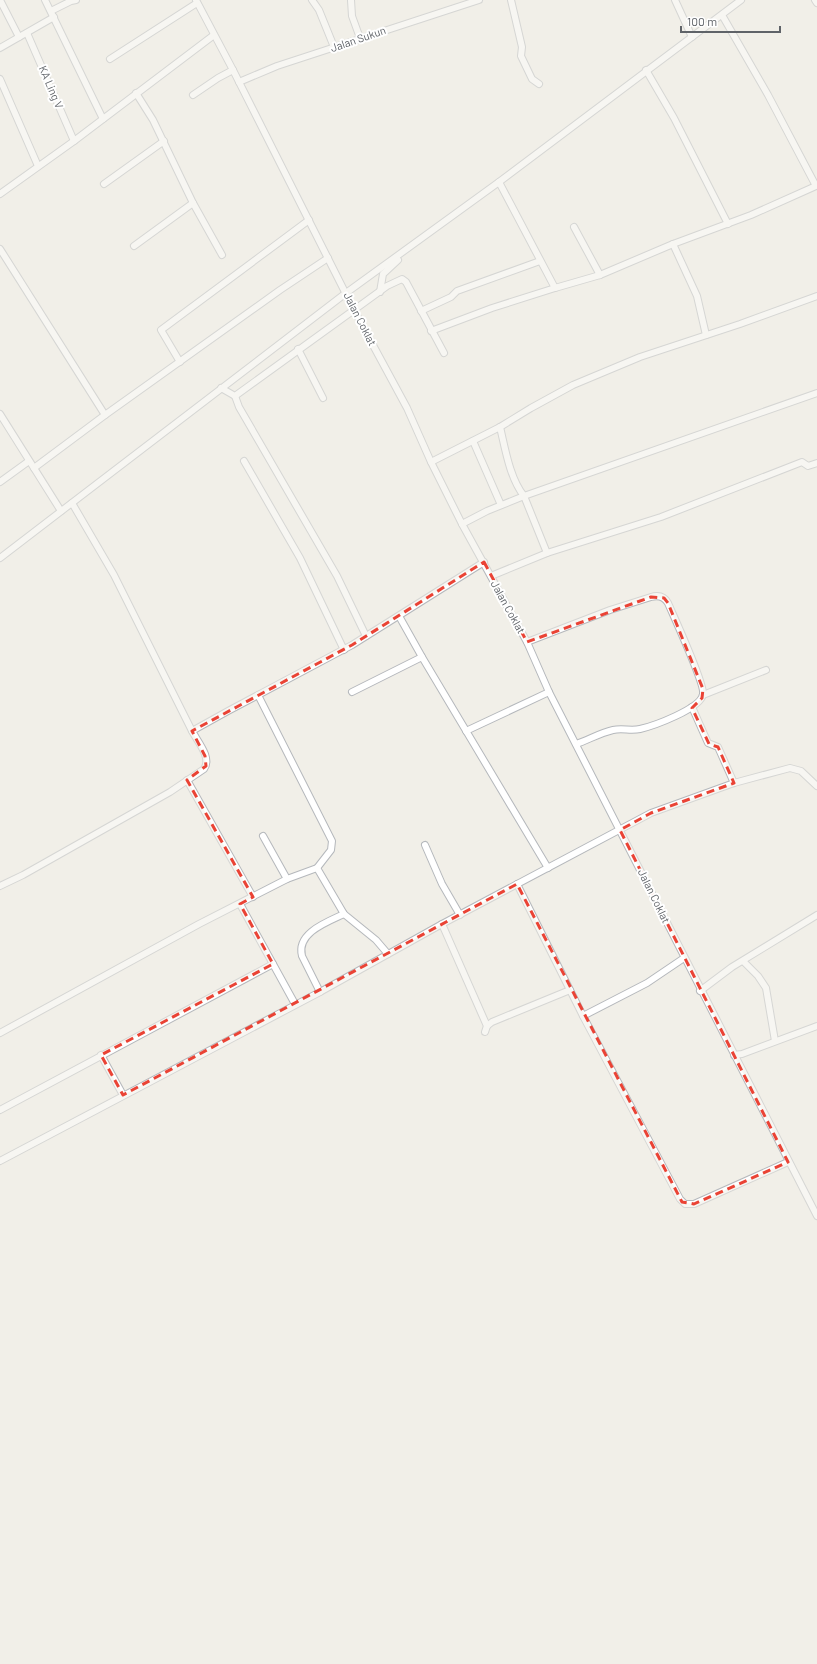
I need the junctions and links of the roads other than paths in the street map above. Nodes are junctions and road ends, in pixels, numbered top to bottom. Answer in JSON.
{"nodes":[{"id":1,"x":0,"y":0,"type":"edge"},
{"id":2,"x":45,"y":0,"type":"edge"},
{"id":3,"x":76,"y":0,"type":"edge"},
{"id":4,"x":312,"y":0,"type":"edge"},
{"id":5,"x":351,"y":0,"type":"edge"},
{"id":6,"x":479,"y":0,"type":"edge"},
{"id":7,"x":511,"y":0,"type":"edge"},
{"id":8,"x":675,"y":0,"type":"edge"},
{"id":9,"x":730,"y":0,"type":"edge"},
{"id":10,"x":741,"y":0,"type":"edge"},
{"id":11,"x":816,"y":0,"type":"edge"},
{"id":12,"x":196,"y":2,"type":"edge"},
{"id":13,"x":817,"y":3,"type":"edge"},
{"id":14,"x":732,"y":7,"type":"junction"},
{"id":15,"x":52,"y":14,"type":"junction"},
{"id":16,"x":722,"y":15,"type":"junction"},
{"id":17,"x":27,"y":32,"type":"junction"},
{"id":18,"x":214,"y":35,"type":"junction"},
{"id":19,"x":19,"y":37,"type":"junction"},
{"id":20,"x":692,"y":37,"type":"junction"},
{"id":21,"x":360,"y":38,"type":"junction"},
{"id":22,"x":334,"y":47,"type":"junction"},
{"id":23,"x":0,"y":48,"type":"edge"},
{"id":24,"x":110,"y":59,"type":"dead end"},
{"id":25,"x":233,"y":70,"type":"junction"},
{"id":26,"x":646,"y":70,"type":"junction"},
{"id":27,"x":0,"y":79,"type":"edge"},
{"id":28,"x":239,"y":82,"type":"junction"},
{"id":29,"x":539,"y":84,"type":"dead end"},
{"id":30,"x":136,"y":93,"type":"junction"},
{"id":31,"x":193,"y":95,"type":"dead end"},
{"id":32,"x":103,"y":119,"type":"junction"},
{"id":33,"x":74,"y":141,"type":"junction"},
{"id":34,"x":164,"y":142,"type":"junction"},
{"id":35,"x":38,"y":166,"type":"junction"},
{"id":36,"x":499,"y":182,"type":"junction"},
{"id":37,"x":104,"y":184,"type":"dead end"},
{"id":38,"x":816,"y":186,"type":"edge"},
{"id":39,"x":0,"y":194,"type":"edge"},
{"id":40,"x":193,"y":203,"type":"junction"},
{"id":41,"x":309,"y":220,"type":"junction"},
{"id":42,"x":728,"y":224,"type":"junction"},
{"id":43,"x":436,"y":227,"type":"junction"},
{"id":44,"x":574,"y":227,"type":"dead end"},
{"id":45,"x":673,"y":244,"type":"junction"},
{"id":46,"x":134,"y":246,"type":"dead end"},
{"id":47,"x":0,"y":249,"type":"edge"},
{"id":48,"x":222,"y":255,"type":"dead end"},
{"id":49,"x":328,"y":258,"type":"junction"},
{"id":50,"x":540,"y":261,"type":"junction"},
{"id":51,"x":600,"y":275,"type":"junction"},
{"id":52,"x":555,"y":288,"type":"junction"},
{"id":53,"x":380,"y":292,"type":"junction"},
{"id":54,"x":346,"y":293,"type":"junction"},
{"id":55,"x":817,"y":296,"type":"edge"},
{"id":56,"x":354,"y":310,"type":"junction"},
{"id":57,"x":421,"y":311,"type":"junction"},
{"id":58,"x":432,"y":331,"type":"junction"},
{"id":59,"x":706,"y":335,"type":"junction"},
{"id":60,"x":298,"y":349,"type":"junction"},
{"id":61,"x":444,"y":353,"type":"dead end"},
{"id":62,"x":180,"y":362,"type":"junction"},
{"id":63,"x":221,"y":388,"type":"junction"},
{"id":64,"x":817,"y":393,"type":"edge"},
{"id":65,"x":235,"y":396,"type":"junction"},
{"id":66,"x":323,"y":398,"type":"dead end"},
{"id":67,"x":0,"y":414,"type":"edge"},
{"id":68,"x":105,"y":415,"type":"junction"},
{"id":69,"x":500,"y":427,"type":"junction"},
{"id":70,"x":473,"y":441,"type":"junction"},
{"id":71,"x":29,"y":461,"type":"junction"},
{"id":72,"x":244,"y":461,"type":"dead end"},
{"id":73,"x":431,"y":462,"type":"junction"},
{"id":74,"x":817,"y":462,"type":"edge"},
{"id":75,"x":34,"y":468,"type":"junction"},
{"id":76,"x":0,"y":482,"type":"edge"},
{"id":77,"x":524,"y":496,"type":"junction"},
{"id":78,"x":72,"y":503,"type":"junction"},
{"id":79,"x":501,"y":505,"type":"junction"},
{"id":80,"x":61,"y":511,"type":"junction"},
{"id":81,"x":462,"y":524,"type":"junction"},
{"id":82,"x":546,"y":551,"type":"junction"},
{"id":83,"x":0,"y":558,"type":"edge"},
{"id":84,"x":484,"y":562,"type":"junction"},
{"id":85,"x":491,"y":576,"type":"junction"},
{"id":86,"x":399,"y":616,"type":"junction"},
{"id":87,"x":366,"y":636,"type":"junction"},
{"id":88,"x":527,"y":642,"type":"junction"},
{"id":89,"x":344,"y":650,"type":"junction"},
{"id":90,"x":422,"y":657,"type":"junction"},
{"id":91,"x":766,"y":670,"type":"dead end"},
{"id":92,"x":352,"y":692,"type":"dead end"},
{"id":93,"x":549,"y":692,"type":"junction"},
{"id":94,"x":258,"y":695,"type":"junction"},
{"id":95,"x":704,"y":695,"type":"junction"},
{"id":96,"x":692,"y":707,"type":"junction"},
{"id":97,"x":466,"y":731,"type":"junction"},
{"id":98,"x":192,"y":732,"type":"junction"},
{"id":99,"x":576,"y":744,"type":"junction"},
{"id":100,"x":187,"y":780,"type":"junction"},
{"id":101,"x":734,"y":783,"type":"junction"},
{"id":102,"x":817,"y":786,"type":"edge"},
{"id":103,"x":620,"y":830,"type":"junction"},
{"id":104,"x":263,"y":836,"type":"dead end"},
{"id":105,"x":425,"y":845,"type":"dead end"},
{"id":106,"x":317,"y":868,"type":"junction"},
{"id":107,"x":548,"y":868,"type":"junction"},
{"id":108,"x":287,"y":879,"type":"junction"},
{"id":109,"x":517,"y":884,"type":"junction"},
{"id":110,"x":0,"y":886,"type":"edge"},
{"id":111,"x":253,"y":897,"type":"junction"},
{"id":112,"x":240,"y":904,"type":"junction"},
{"id":113,"x":344,"y":914,"type":"junction"},
{"id":114,"x":460,"y":915,"type":"junction"},
{"id":115,"x":817,"y":915,"type":"edge"},
{"id":116,"x":442,"y":924,"type":"junction"},
{"id":117,"x":388,"y":954,"type":"junction"},
{"id":118,"x":684,"y":958,"type":"junction"},
{"id":119,"x":743,"y":961,"type":"junction"},
{"id":120,"x":273,"y":964,"type":"junction"},
{"id":121,"x":570,"y":990,"type":"junction"},
{"id":122,"x":700,"y":990,"type":"junction"},
{"id":123,"x":320,"y":992,"type":"junction"},
{"id":124,"x":296,"y":1004,"type":"junction"},
{"id":125,"x":583,"y":1016,"type":"junction"},
{"id":126,"x":817,"y":1026,"type":"edge"},
{"id":127,"x":0,"y":1033,"type":"edge"},
{"id":128,"x":775,"y":1041,"type":"junction"},
{"id":129,"x":101,"y":1055,"type":"junction"},
{"id":130,"x":734,"y":1055,"type":"junction"},
{"id":131,"x":124,"y":1095,"type":"junction"},
{"id":132,"x":0,"y":1110,"type":"edge"},
{"id":133,"x":0,"y":1161,"type":"edge"},
{"id":134,"x":788,"y":1162,"type":"junction"},
{"id":135,"x":817,"y":1216,"type":"edge"}],
"edges":[{"from":1,"to":19,"type":"street"},
{"from":2,"to":15,"type":"street"},
{"from":3,"to":15,"type":"street"},
{"from":4,"to":22,"type":"street"},
{"from":5,"to":21,"type":"street"},
{"from":6,"to":21,"type":"street","name":"Jalan Sukun"},
{"from":7,"to":29,"type":"street"},
{"from":8,"to":20,"type":"street"},
{"from":9,"to":14,"type":"street"},
{"from":10,"to":14,"type":"street"},
{"from":11,"to":13,"type":"street"},
{"from":12,"to":18,"type":"street","name":"Jalan Coklat"},
{"from":12,"to":24,"type":"street"},
{"from":14,"to":16,"type":"street"},
{"from":15,"to":17,"type":"street"},
{"from":15,"to":32,"type":"street"},
{"from":16,"to":20,"type":"street"},
{"from":16,"to":38,"type":"street"},
{"from":17,"to":19,"type":"street"},
{"from":17,"to":33,"type":"street","name":"KA Ling V"},
{"from":18,"to":25,"type":"street","name":"Jalan Coklat"},
{"from":18,"to":30,"type":"street"},
{"from":19,"to":23,"type":"street"},
{"from":20,"to":26,"type":"street"},
{"from":21,"to":22,"type":"street","name":"Jalan Sukun"},
{"from":22,"to":28,"type":"street","name":"Jalan Sukun"},
{"from":25,"to":28,"type":"street","name":"Jalan Coklat"},
{"from":25,"to":31,"type":"street"},
{"from":26,"to":36,"type":"street"},
{"from":26,"to":42,"type":"street"},
{"from":27,"to":35,"type":"street"},
{"from":28,"to":41,"type":"street","name":"Jalan Coklat"},
{"from":30,"to":32,"type":"street"},
{"from":30,"to":34,"type":"street"},
{"from":32,"to":33,"type":"street"},
{"from":33,"to":35,"type":"street"},
{"from":34,"to":37,"type":"street"},
{"from":34,"to":40,"type":"street"},
{"from":35,"to":39,"type":"street"},
{"from":36,"to":43,"type":"street"},
{"from":36,"to":50,"type":"street"},
{"from":38,"to":42,"type":"street"},
{"from":40,"to":46,"type":"street"},
{"from":40,"to":48,"type":"street"},
{"from":41,"to":49,"type":"street","name":"Jalan Coklat"},
{"from":41,"to":62,"type":"street"},
{"from":42,"to":45,"type":"street"},
{"from":43,"to":53,"type":"street"},
{"from":43,"to":54,"type":"street"},
{"from":44,"to":51,"type":"street"},
{"from":45,"to":51,"type":"street"},
{"from":45,"to":59,"type":"street"},
{"from":47,"to":68,"type":"street"},
{"from":49,"to":54,"type":"street","name":"Jalan Coklat"},
{"from":49,"to":62,"type":"street"},
{"from":50,"to":52,"type":"street"},
{"from":50,"to":57,"type":"street"},
{"from":51,"to":52,"type":"street"},
{"from":52,"to":58,"type":"street"},
{"from":53,"to":56,"type":"street"},
{"from":53,"to":57,"type":"street"},
{"from":54,"to":56,"type":"street","name":"Jalan Coklat"},
{"from":54,"to":63,"type":"street"},
{"from":55,"to":59,"type":"street"},
{"from":56,"to":60,"type":"street"},
{"from":56,"to":73,"type":"street","name":"Jalan Coklat"},
{"from":57,"to":58,"type":"street"},
{"from":58,"to":61,"type":"street"},
{"from":59,"to":69,"type":"street"},
{"from":60,"to":65,"type":"street"},
{"from":60,"to":66,"type":"street"},
{"from":62,"to":68,"type":"street"},
{"from":63,"to":65,"type":"street"},
{"from":63,"to":78,"type":"street"},
{"from":64,"to":77,"type":"street"},
{"from":65,"to":87,"type":"street"},
{"from":67,"to":71,"type":"street"},
{"from":68,"to":75,"type":"street"},
{"from":69,"to":70,"type":"street"},
{"from":69,"to":77,"type":"street"},
{"from":70,"to":73,"type":"street"},
{"from":70,"to":79,"type":"street"},
{"from":71,"to":75,"type":"street"},
{"from":71,"to":76,"type":"street"},
{"from":72,"to":89,"type":"street"},
{"from":73,"to":81,"type":"street","name":"Jalan Coklat"},
{"from":74,"to":82,"type":"street"},
{"from":75,"to":80,"type":"street"},
{"from":77,"to":79,"type":"street"},
{"from":77,"to":82,"type":"street"},
{"from":78,"to":80,"type":"street"},
{"from":78,"to":98,"type":"street"},
{"from":79,"to":81,"type":"street"},
{"from":80,"to":83,"type":"street"},
{"from":81,"to":84,"type":"street","name":"Jalan Coklat"},
{"from":82,"to":85,"type":"street"},
{"from":84,"to":85,"type":"street","name":"Jalan Coklat"},
{"from":84,"to":86,"type":"street"},
{"from":85,"to":88,"type":"street","name":"Jalan Coklat"},
{"from":86,"to":87,"type":"street"},
{"from":86,"to":90,"type":"street"},
{"from":87,"to":89,"type":"street"},
{"from":88,"to":93,"type":"street","name":"Jalan Coklat"},
{"from":88,"to":95,"type":"street"},
{"from":89,"to":94,"type":"street"},
{"from":90,"to":92,"type":"street"},
{"from":90,"to":97,"type":"street"},
{"from":91,"to":95,"type":"street"},
{"from":93,"to":97,"type":"street"},
{"from":93,"to":99,"type":"street","name":"Jalan Coklat"},
{"from":94,"to":98,"type":"street"},
{"from":94,"to":106,"type":"street"},
{"from":95,"to":96,"type":"street"},
{"from":96,"to":99,"type":"street"},
{"from":96,"to":101,"type":"street"},
{"from":97,"to":107,"type":"street"},
{"from":98,"to":100,"type":"street"},
{"from":99,"to":103,"type":"street","name":"Jalan Coklat"},
{"from":100,"to":110,"type":"street"},
{"from":100,"to":111,"type":"street"},
{"from":101,"to":102,"type":"street"},
{"from":101,"to":103,"type":"street"},
{"from":103,"to":107,"type":"street"},
{"from":103,"to":118,"type":"street","name":"Jalan Coklat"},
{"from":104,"to":108,"type":"street"},
{"from":105,"to":114,"type":"street"},
{"from":106,"to":108,"type":"street"},
{"from":106,"to":113,"type":"street"},
{"from":107,"to":109,"type":"street"},
{"from":108,"to":111,"type":"street"},
{"from":109,"to":114,"type":"street"},
{"from":109,"to":121,"type":"street"},
{"from":111,"to":112,"type":"street"},
{"from":112,"to":120,"type":"street"},
{"from":112,"to":127,"type":"street"},
{"from":113,"to":117,"type":"street"},
{"from":113,"to":123,"type":"street"},
{"from":114,"to":116,"type":"street"},
{"from":115,"to":119,"type":"street"},
{"from":116,"to":117,"type":"street"},
{"from":116,"to":121,"type":"street"},
{"from":117,"to":123,"type":"street"},
{"from":118,"to":122,"type":"street","name":"Jalan Coklat"},
{"from":118,"to":125,"type":"street"},
{"from":119,"to":122,"type":"street"},
{"from":119,"to":128,"type":"street"},
{"from":120,"to":124,"type":"street"},
{"from":120,"to":129,"type":"street"},
{"from":121,"to":125,"type":"street"},
{"from":122,"to":130,"type":"street","name":"Jalan Coklat"},
{"from":123,"to":124,"type":"street"},
{"from":124,"to":131,"type":"street"},
{"from":125,"to":134,"type":"street"},
{"from":126,"to":128,"type":"street"},
{"from":128,"to":130,"type":"street"},
{"from":129,"to":131,"type":"street"},
{"from":129,"to":132,"type":"street"},
{"from":130,"to":134,"type":"street","name":"Jalan Coklat"},
{"from":131,"to":133,"type":"street"},
{"from":134,"to":135,"type":"street","name":"Jalan Coklat"}]}
